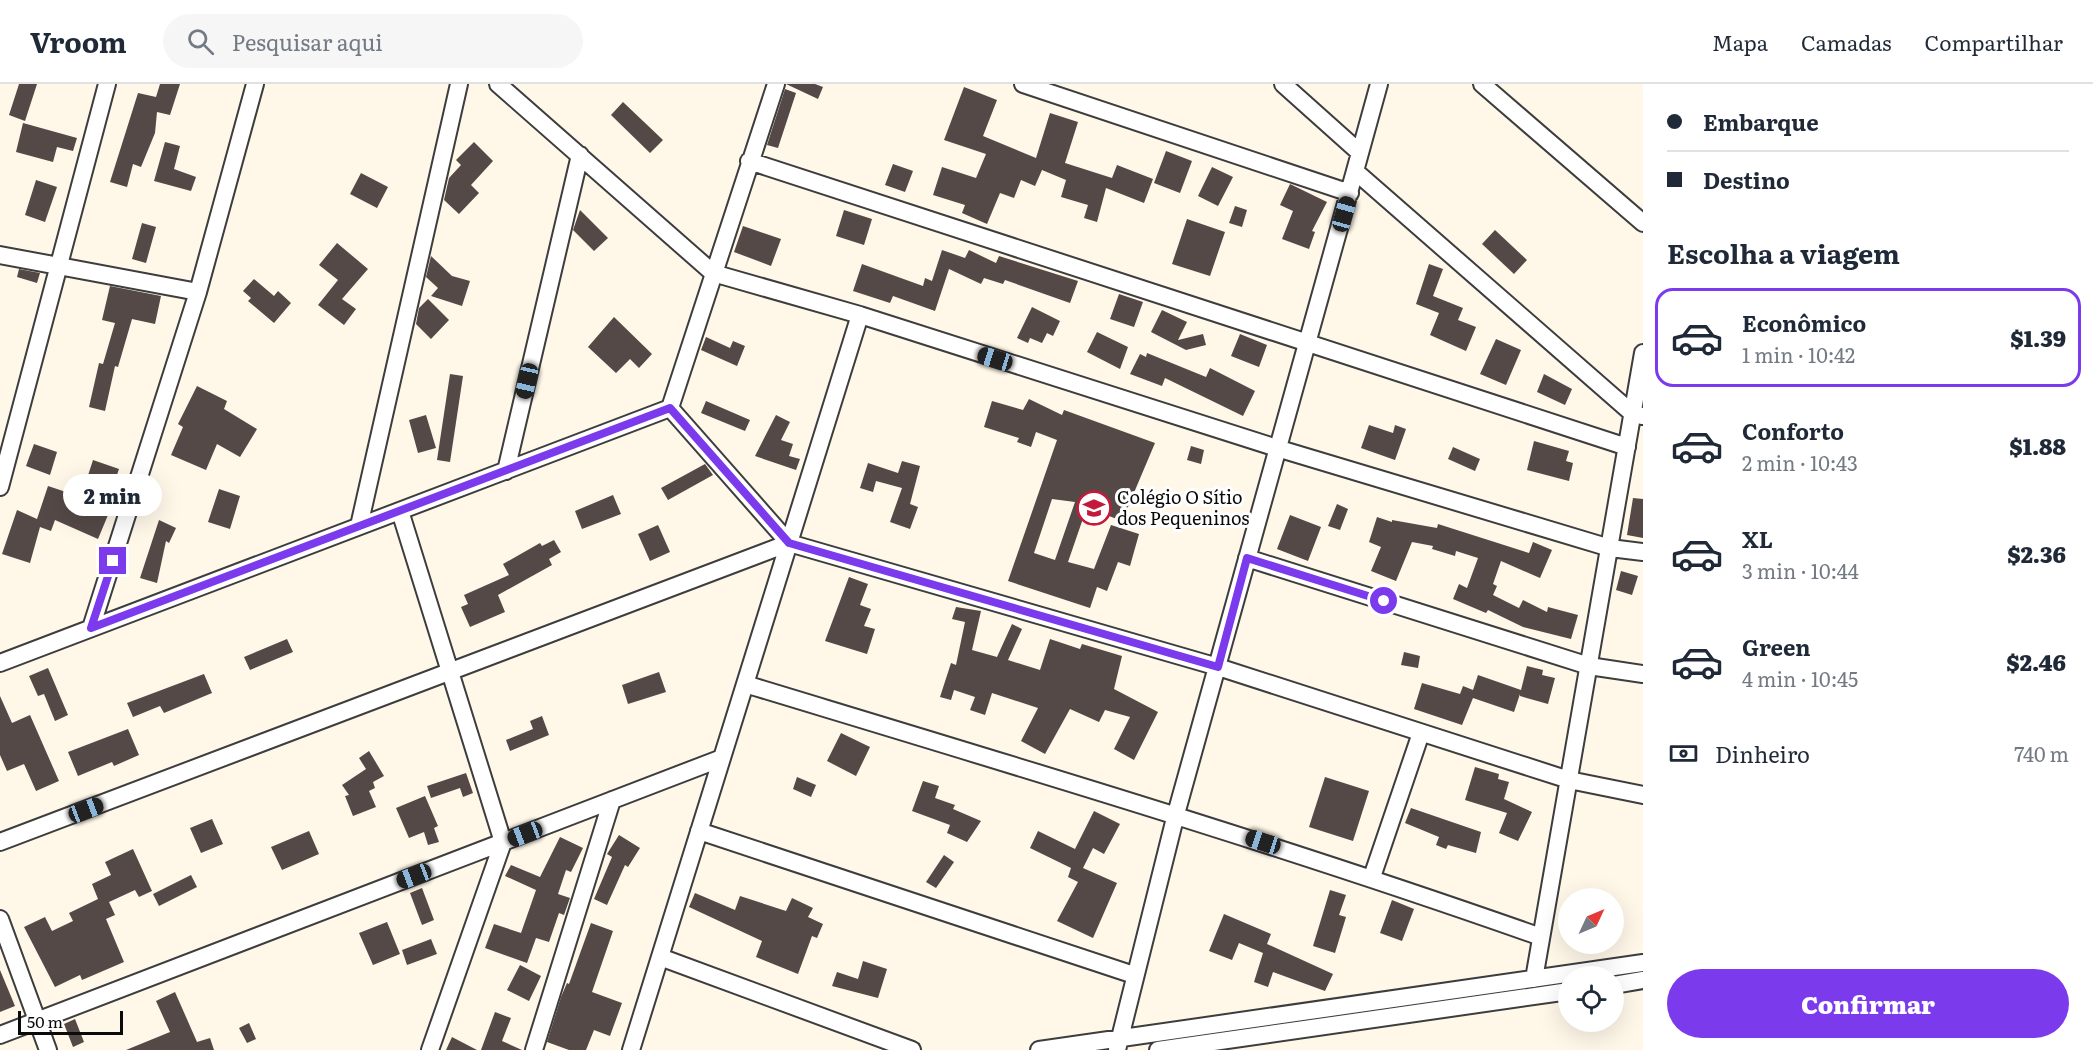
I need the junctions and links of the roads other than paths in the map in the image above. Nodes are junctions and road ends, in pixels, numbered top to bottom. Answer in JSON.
{"nodes":[{"id":1,"x":106,"y":84,"type":"edge"},
{"id":2,"x":255,"y":84,"type":"edge"},
{"id":3,"x":459,"y":84,"type":"edge"},
{"id":4,"x":498,"y":84,"type":"edge"},
{"id":5,"x":776,"y":84,"type":"edge"},
{"id":6,"x":1024,"y":84,"type":"edge"},
{"id":7,"x":1283,"y":84,"type":"edge"},
{"id":8,"x":1379,"y":84,"type":"edge"},
{"id":9,"x":1482,"y":84,"type":"edge"},
{"id":10,"x":1359,"y":152,"type":"junction"},
{"id":11,"x":580,"y":155,"type":"junction"},
{"id":12,"x":749,"y":161,"type":"junction"},
{"id":13,"x":1355,"y":171,"type":"junction"},
{"id":14,"x":1350,"y":193,"type":"junction"},
{"id":15,"x":1643,"y":223,"type":"edge"},
{"id":16,"x":0,"y":255,"type":"edge"},
{"id":17,"x":58,"y":266,"type":"junction"},
{"id":18,"x":713,"y":273,"type":"junction"},
{"id":19,"x":198,"y":292,"type":"junction"},
{"id":20,"x":860,"y":315,"type":"junction"},
{"id":21,"x":1308,"y":342,"type":"junction"},
{"id":22,"x":1643,"y":353,"type":"edge"},
{"id":23,"x":670,"y":408,"type":"junction"},
{"id":24,"x":1638,"y":415,"type":"edge"},
{"id":25,"x":1627,"y":447,"type":"junction"},
{"id":26,"x":1280,"y":448,"type":"junction"},
{"id":27,"x":506,"y":471,"type":"junction"},
{"id":28,"x":0,"y":487,"type":"edge"},
{"id":29,"x":400,"y":511,"type":"junction"},
{"id":30,"x":359,"y":526,"type":"junction"},
{"id":31,"x":789,"y":543,"type":"junction"},
{"id":32,"x":1610,"y":548,"type":"junction"},
{"id":33,"x":1643,"y":552,"type":"edge"},
{"id":34,"x":1247,"y":558,"type":"junction"},
{"id":35,"x":91,"y":628,"type":"junction"},
{"id":36,"x":0,"y":663,"type":"edge"},
{"id":37,"x":1589,"y":666,"type":"junction"},
{"id":38,"x":1218,"y":667,"type":"junction"},
{"id":39,"x":450,"y":672,"type":"junction"},
{"id":40,"x":1643,"y":674,"type":"edge"},
{"id":41,"x":745,"y":684,"type":"junction"},
{"id":42,"x":1421,"y":733,"type":"junction"},
{"id":43,"x":722,"y":758,"type":"junction"},
{"id":44,"x":1569,"y":780,"type":"junction"},
{"id":45,"x":1643,"y":795,"type":"edge"},
{"id":46,"x":612,"y":800,"type":"junction"},
{"id":47,"x":1176,"y":814,"type":"junction"},
{"id":48,"x":699,"y":831,"type":"junction"},
{"id":49,"x":0,"y":842,"type":"edge"},
{"id":50,"x":502,"y":842,"type":"junction"},
{"id":51,"x":1372,"y":877,"type":"junction"},
{"id":52,"x":0,"y":919,"type":"edge"},
{"id":53,"x":1541,"y":936,"type":"junction"},
{"id":54,"x":660,"y":957,"type":"junction"},
{"id":55,"x":1643,"y":963,"type":"edge"},
{"id":56,"x":1134,"y":975,"type":"junction"},
{"id":57,"x":1534,"y":979,"type":"junction"},
{"id":58,"x":1643,"y":980,"type":"edge"},
{"id":59,"x":1624,"y":983,"type":"edge"},
{"id":60,"x":1558,"y":993,"type":"edge"},
{"id":61,"x":37,"y":1020,"type":"junction"},
{"id":62,"x":0,"y":1035,"type":"edge"},
{"id":63,"x":1118,"y":1044,"type":"edge"},
{"id":64,"x":48,"y":1050,"type":"edge"},
{"id":65,"x":430,"y":1050,"type":"edge"},
{"id":66,"x":534,"y":1050,"type":"edge"},
{"id":67,"x":631,"y":1050,"type":"edge"},
{"id":68,"x":912,"y":1050,"type":"edge"},
{"id":69,"x":1040,"y":1050,"type":"edge"},
{"id":70,"x":1158,"y":1050,"type":"edge"}],
"edges":[{"from":1,"to":17,"type":"street"},
{"from":2,"to":19,"type":"street"},
{"from":3,"to":30,"type":"street"},
{"from":4,"to":11,"type":"street"},
{"from":5,"to":12,"type":"street"},
{"from":6,"to":14,"type":"street"},
{"from":7,"to":10,"type":"street"},
{"from":8,"to":10,"type":"street"},
{"from":9,"to":15,"type":"street"},
{"from":10,"to":13,"type":"street"},
{"from":11,"to":18,"type":"street"},
{"from":11,"to":27,"type":"street"},
{"from":12,"to":18,"type":"street"},
{"from":12,"to":21,"type":"street"},
{"from":13,"to":14,"type":"street"},
{"from":13,"to":24,"type":"street"},
{"from":14,"to":21,"type":"street"},
{"from":16,"to":17,"type":"street"},
{"from":17,"to":19,"type":"street"},
{"from":17,"to":28,"type":"street"},
{"from":18,"to":20,"type":"street"},
{"from":18,"to":23,"type":"street"},
{"from":19,"to":35,"type":"street"},
{"from":20,"to":26,"type":"street"},
{"from":20,"to":31,"type":"street"},
{"from":21,"to":25,"type":"street"},
{"from":21,"to":26,"type":"street"},
{"from":22,"to":24,"type":"street"},
{"from":23,"to":27,"type":"street"},
{"from":23,"to":31,"type":"street"},
{"from":24,"to":25,"type":"street"},
{"from":25,"to":32,"type":"street"},
{"from":26,"to":32,"type":"street"},
{"from":26,"to":34,"type":"street"},
{"from":27,"to":29,"type":"street"},
{"from":29,"to":30,"type":"street"},
{"from":29,"to":39,"type":"street"},
{"from":30,"to":35,"type":"street"},
{"from":31,"to":38,"type":"street"},
{"from":31,"to":39,"type":"street"},
{"from":31,"to":41,"type":"street"},
{"from":32,"to":33,"type":"street"},
{"from":32,"to":37,"type":"street"},
{"from":34,"to":37,"type":"street"},
{"from":34,"to":38,"type":"street"},
{"from":35,"to":36,"type":"street"},
{"from":37,"to":40,"type":"street"},
{"from":37,"to":44,"type":"street"},
{"from":38,"to":42,"type":"street"},
{"from":38,"to":47,"type":"street"},
{"from":39,"to":49,"type":"street"},
{"from":39,"to":50,"type":"street"},
{"from":41,"to":43,"type":"street"},
{"from":41,"to":47,"type":"street"},
{"from":42,"to":44,"type":"street"},
{"from":42,"to":51,"type":"street"},
{"from":43,"to":46,"type":"street"},
{"from":43,"to":48,"type":"street"},
{"from":44,"to":45,"type":"street"},
{"from":44,"to":53,"type":"street"},
{"from":46,"to":50,"type":"street"},
{"from":46,"to":66,"type":"street"},
{"from":47,"to":51,"type":"street"},
{"from":47,"to":56,"type":"street"},
{"from":48,"to":54,"type":"street"},
{"from":48,"to":56,"type":"street"},
{"from":50,"to":61,"type":"street"},
{"from":50,"to":65,"type":"street"},
{"from":51,"to":53,"type":"street"},
{"from":52,"to":61,"type":"street"},
{"from":53,"to":57,"type":"street"},
{"from":54,"to":67,"type":"street"},
{"from":54,"to":68,"type":"street"},
{"from":55,"to":57,"type":"street"},
{"from":56,"to":63,"type":"street"},
{"from":57,"to":63,"type":"street"},
{"from":58,"to":59,"type":"street"},
{"from":60,"to":70,"type":"street"},
{"from":61,"to":62,"type":"street"},
{"from":61,"to":64,"type":"street"},
{"from":63,"to":69,"type":"street"}]}
